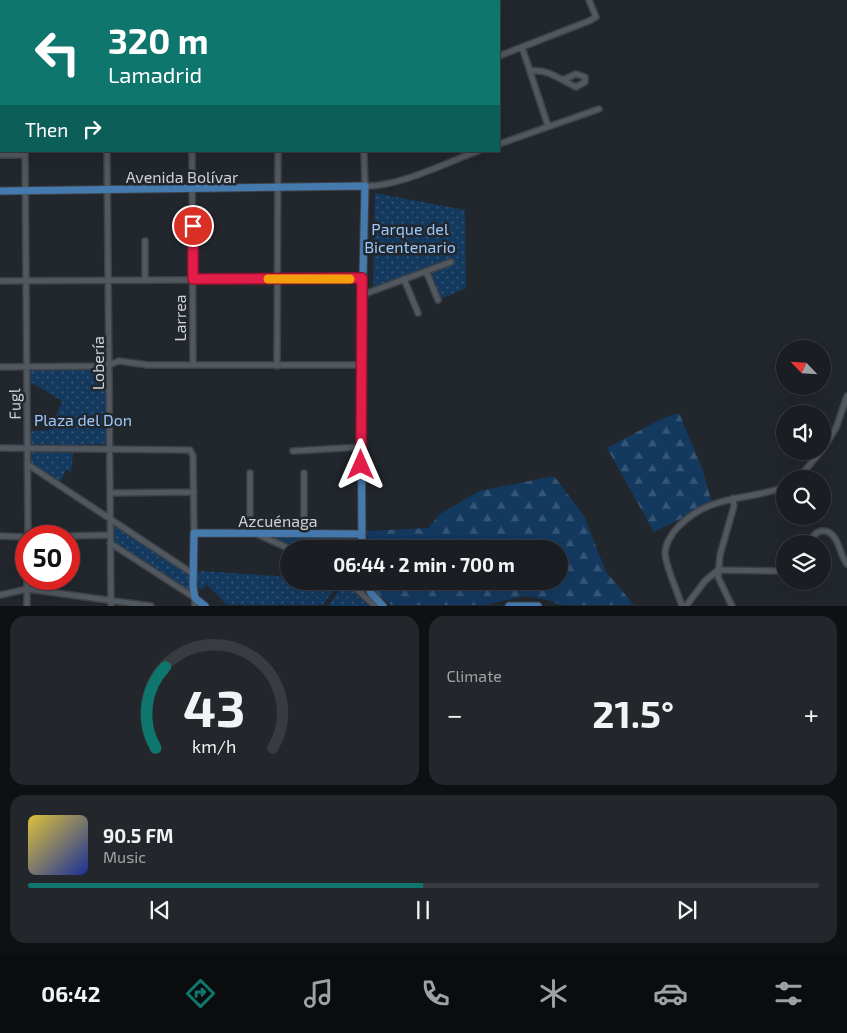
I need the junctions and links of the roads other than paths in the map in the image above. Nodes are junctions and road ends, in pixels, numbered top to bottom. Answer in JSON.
{"nodes":[{"id":1,"x":589,"y":0,"type":"edge"},
{"id":2,"x":522,"y":47,"type":"junction"},
{"id":3,"x":500,"y":56,"type":"edge"},
{"id":4,"x":530,"y":71,"type":"junction"},
{"id":5,"x":563,"y":80,"type":"dead end"},
{"id":6,"x":599,"y":109,"type":"dead end"},
{"id":7,"x":548,"y":126,"type":"junction"},
{"id":8,"x":500,"y":144,"type":"edge"},
{"id":9,"x":107,"y":152,"type":"edge"},
{"id":10,"x":192,"y":152,"type":"edge"},
{"id":11,"x":278,"y":152,"type":"edge"},
{"id":12,"x":364,"y":152,"type":"edge"},
{"id":13,"x":25,"y":153,"type":"edge"},
{"id":14,"x":470,"y":153,"type":"edge"},
{"id":15,"x":0,"y":155,"type":"edge"},
{"id":16,"x":364,"y":186,"type":"junction"},
{"id":17,"x":278,"y":189,"type":"junction"},
{"id":18,"x":108,"y":190,"type":"junction"},
{"id":19,"x":193,"y":190,"type":"junction"},
{"id":20,"x":0,"y":191,"type":"edge"},
{"id":21,"x":25,"y":191,"type":"junction"},
{"id":22,"x":145,"y":242,"type":"dead end"},
{"id":23,"x":451,"y":262,"type":"dead end"},
{"id":24,"x":426,"y":271,"type":"junction"},
{"id":25,"x":362,"y":278,"type":"junction"},
{"id":26,"x":404,"y":278,"type":"junction"},
{"id":27,"x":193,"y":279,"type":"junction"},
{"id":28,"x":277,"y":279,"type":"junction"},
{"id":29,"x":26,"y":280,"type":"junction"},
{"id":30,"x":110,"y":280,"type":"junction"},
{"id":31,"x":145,"y":280,"type":"junction"},
{"id":32,"x":0,"y":281,"type":"edge"},
{"id":33,"x":362,"y":295,"type":"junction"},
{"id":34,"x":438,"y":300,"type":"dead end"},
{"id":35,"x":418,"y":313,"type":"dead end"},
{"id":36,"x":110,"y":365,"type":"junction"},
{"id":37,"x":193,"y":365,"type":"junction"},
{"id":38,"x":361,"y":365,"type":"junction"},
{"id":39,"x":277,"y":366,"type":"junction"},
{"id":40,"x":0,"y":367,"type":"edge"},
{"id":41,"x":26,"y":367,"type":"junction"},
{"id":42,"x":847,"y":396,"type":"edge"},
{"id":43,"x":831,"y":436,"type":"edge"},
{"id":44,"x":361,"y":447,"type":"junction"},
{"id":45,"x":0,"y":448,"type":"edge"},
{"id":46,"x":27,"y":448,"type":"junction"},
{"id":47,"x":110,"y":449,"type":"junction"},
{"id":48,"x":293,"y":451,"type":"dead end"},
{"id":49,"x":814,"y":460,"type":"edge"},
{"id":50,"x":27,"y":464,"type":"junction"},
{"id":51,"x":805,"y":470,"type":"edge"},
{"id":52,"x":250,"y":473,"type":"dead end"},
{"id":53,"x":304,"y":473,"type":"dead end"},
{"id":54,"x":776,"y":490,"type":"edge"},
{"id":55,"x":194,"y":492,"type":"junction"},
{"id":56,"x":110,"y":493,"type":"junction"},
{"id":57,"x":733,"y":498,"type":"junction"},
{"id":58,"x":110,"y":518,"type":"junction"},
{"id":59,"x":27,"y":525,"type":"edge"},
{"id":60,"x":194,"y":533,"type":"junction"},
{"id":61,"x":253,"y":533,"type":"junction"},
{"id":62,"x":304,"y":533,"type":"junction"},
{"id":63,"x":362,"y":534,"type":"junction"},
{"id":64,"x":816,"y":535,"type":"edge"},
{"id":65,"x":0,"y":536,"type":"edge"},
{"id":66,"x":80,"y":536,"type":"edge"},
{"id":67,"x":110,"y":536,"type":"junction"},
{"id":68,"x":15,"y":537,"type":"edge"},
{"id":69,"x":362,"y":540,"type":"edge"},
{"id":70,"x":110,"y":543,"type":"junction"},
{"id":71,"x":280,"y":545,"type":"edge"},
{"id":72,"x":847,"y":564,"type":"edge"},
{"id":73,"x":718,"y":570,"type":"junction"},
{"id":74,"x":776,"y":571,"type":"edge"},
{"id":75,"x":192,"y":573,"type":"junction"},
{"id":76,"x":22,"y":590,"type":"edge"},
{"id":77,"x":27,"y":590,"type":"edge"},
{"id":78,"x":33,"y":590,"type":"edge"},
{"id":79,"x":358,"y":590,"type":"edge"},
{"id":80,"x":370,"y":590,"type":"edge"},
{"id":81,"x":0,"y":595,"type":"edge"},
{"id":82,"x":111,"y":602,"type":"edge"},
{"id":83,"x":195,"y":602,"type":"edge"},
{"id":84,"x":27,"y":606,"type":"edge"},
{"id":85,"x":151,"y":606,"type":"edge"},
{"id":86,"x":205,"y":606,"type":"edge"},
{"id":87,"x":375,"y":606,"type":"edge"},
{"id":88,"x":383,"y":606,"type":"edge"},
{"id":89,"x":509,"y":606,"type":"edge"},
{"id":90,"x":538,"y":606,"type":"edge"},
{"id":91,"x":682,"y":606,"type":"edge"},
{"id":92,"x":686,"y":606,"type":"edge"},
{"id":93,"x":732,"y":606,"type":"edge"}],
"edges":[{"from":1,"to":2,"type":"street"},
{"from":2,"to":3,"type":"street"},
{"from":2,"to":4,"type":"street"},
{"from":4,"to":5,"type":"street"},
{"from":4,"to":7,"type":"street"},
{"from":6,"to":7,"type":"street"},
{"from":7,"to":8,"type":"street"},
{"from":9,"to":18,"type":"street","name":"Lobería"},
{"from":10,"to":19,"type":"street","name":"Larrea"},
{"from":11,"to":17,"type":"street"},
{"from":12,"to":16,"type":"street"},
{"from":13,"to":15,"type":"street"},
{"from":13,"to":21,"type":"street","name":"Fugl"},
{"from":14,"to":16,"type":"street"},
{"from":16,"to":17,"type":"main road","name":"Avenida Bolívar"},
{"from":16,"to":25,"type":"main road"},
{"from":17,"to":19,"type":"main road","name":"Avenida Bolívar"},
{"from":17,"to":28,"type":"street"},
{"from":18,"to":19,"type":"main road","name":"Avenida Bolívar"},
{"from":18,"to":21,"type":"main road","name":"Avenida Bolívar"},
{"from":18,"to":30,"type":"street","name":"Lobería"},
{"from":19,"to":27,"type":"street","name":"Larrea"},
{"from":20,"to":21,"type":"main road","name":"Avenida Bolívar"},
{"from":21,"to":29,"type":"street","name":"Fugl"},
{"from":22,"to":31,"type":"street"},
{"from":23,"to":24,"type":"street"},
{"from":24,"to":26,"type":"street"},
{"from":24,"to":34,"type":"street"},
{"from":25,"to":28,"type":"street"},
{"from":25,"to":33,"type":"main road"},
{"from":26,"to":33,"type":"street"},
{"from":26,"to":35,"type":"street"},
{"from":27,"to":28,"type":"street"},
{"from":27,"to":31,"type":"street"},
{"from":27,"to":37,"type":"street","name":"Larrea"},
{"from":28,"to":39,"type":"street"},
{"from":29,"to":30,"type":"street"},
{"from":29,"to":32,"type":"street"},
{"from":29,"to":41,"type":"street","name":"Fugl"},
{"from":30,"to":31,"type":"street"},
{"from":30,"to":36,"type":"street","name":"Lobería"},
{"from":33,"to":38,"type":"main road"},
{"from":36,"to":37,"type":"street"},
{"from":36,"to":41,"type":"street"},
{"from":36,"to":47,"type":"street","name":"Lobería"},
{"from":37,"to":39,"type":"street"},
{"from":38,"to":39,"type":"street"},
{"from":38,"to":44,"type":"main road"},
{"from":40,"to":41,"type":"street"},
{"from":41,"to":46,"type":"street","name":"Fugl"},
{"from":42,"to":43,"type":"street"},
{"from":44,"to":48,"type":"street"},
{"from":44,"to":63,"type":"main road"},
{"from":45,"to":46,"type":"street"},
{"from":46,"to":47,"type":"street"},
{"from":46,"to":50,"type":"street","name":"Fugl"},
{"from":47,"to":55,"type":"street"},
{"from":47,"to":56,"type":"street","name":"Lobería"},
{"from":49,"to":51,"type":"street"},
{"from":50,"to":58,"type":"street"},
{"from":50,"to":59,"type":"street","name":"Fugl"},
{"from":52,"to":61,"type":"street"},
{"from":53,"to":62,"type":"street"},
{"from":54,"to":57,"type":"street"},
{"from":55,"to":56,"type":"street"},
{"from":55,"to":60,"type":"street"},
{"from":56,"to":58,"type":"street","name":"Lobería"},
{"from":57,"to":73,"type":"street"},
{"from":57,"to":91,"type":"street"},
{"from":58,"to":67,"type":"street","name":"Lobería"},
{"from":58,"to":75,"type":"street"},
{"from":60,"to":61,"type":"main road","name":"Azcuénaga"},
{"from":60,"to":75,"type":"main road"},
{"from":61,"to":62,"type":"main road","name":"Azcuénaga"},
{"from":61,"to":71,"type":"street"},
{"from":62,"to":63,"type":"main road","name":"Azcuénaga"},
{"from":63,"to":69,"type":"main road"},
{"from":64,"to":72,"type":"street"},
{"from":65,"to":68,"type":"street"},
{"from":66,"to":67,"type":"street"},
{"from":67,"to":70,"type":"street","name":"Lobería"},
{"from":70,"to":82,"type":"street","name":"Lobería"},
{"from":70,"to":83,"type":"street"},
{"from":73,"to":74,"type":"street"},
{"from":73,"to":92,"type":"street"},
{"from":73,"to":93,"type":"street"},
{"from":75,"to":83,"type":"main road"},
{"from":76,"to":81,"type":"street"},
{"from":77,"to":84,"type":"street"},
{"from":78,"to":82,"type":"street"},
{"from":79,"to":87,"type":"street"},
{"from":80,"to":88,"type":"main road"},
{"from":82,"to":85,"type":"street"},
{"from":83,"to":86,"type":"main road"},
{"from":89,"to":90,"type":"main road"}]}
